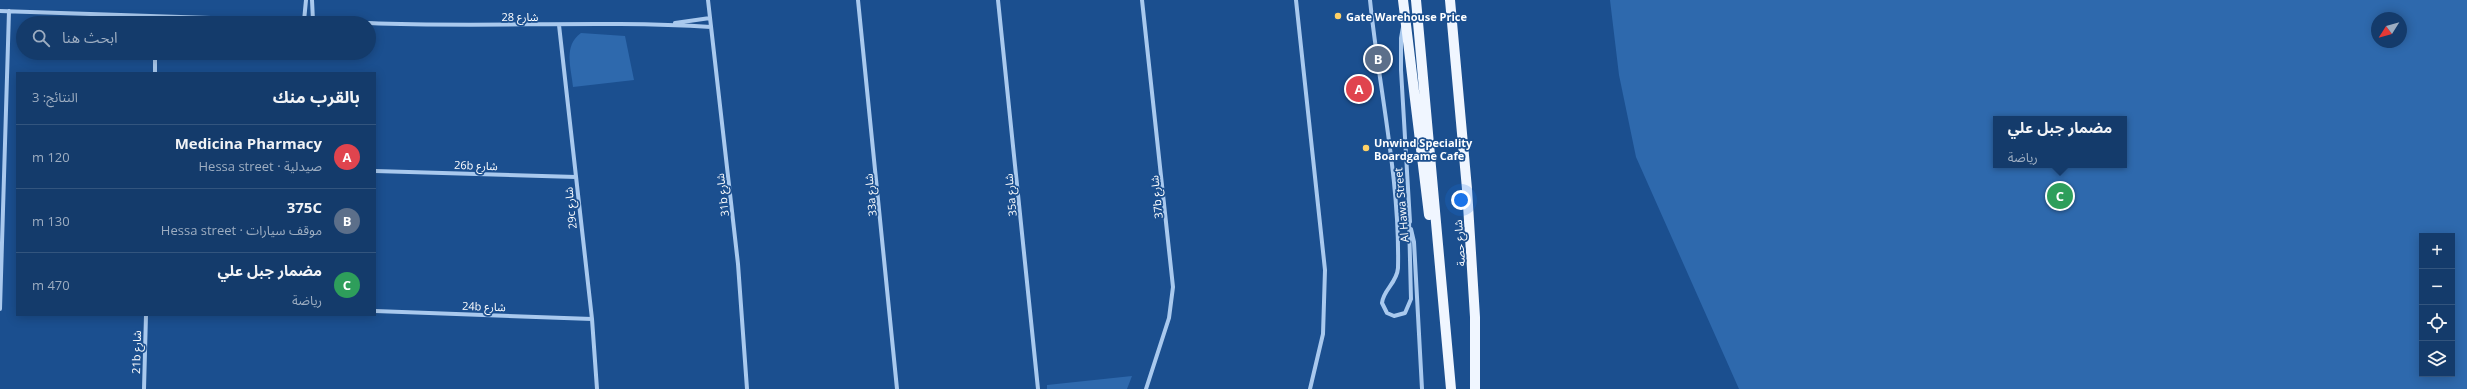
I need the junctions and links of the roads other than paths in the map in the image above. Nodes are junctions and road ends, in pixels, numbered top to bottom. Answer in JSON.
{"nodes":[{"id":1,"x":306,"y":0,"type":"edge"},
{"id":2,"x":312,"y":0,"type":"edge"},
{"id":3,"x":708,"y":0,"type":"edge"},
{"id":4,"x":858,"y":0,"type":"edge"},
{"id":5,"x":998,"y":0,"type":"edge"},
{"id":6,"x":1142,"y":0,"type":"edge"},
{"id":7,"x":1296,"y":0,"type":"edge"},
{"id":8,"x":1370,"y":0,"type":"edge"},
{"id":9,"x":1403,"y":0,"type":"edge"},
{"id":10,"x":1416,"y":0,"type":"edge"},
{"id":11,"x":1450,"y":0,"type":"edge"},
{"id":12,"x":0,"y":11,"type":"edge"},
{"id":13,"x":9,"y":11,"type":"junction"},
{"id":14,"x":157,"y":16,"type":"edge"},
{"id":15,"x":304,"y":16,"type":"edge"},
{"id":16,"x":313,"y":16,"type":"edge"},
{"id":17,"x":710,"y":18,"type":"junction"},
{"id":18,"x":1406,"y":19,"type":"junction"},
{"id":19,"x":376,"y":23,"type":"edge"},
{"id":20,"x":671,"y":24,"type":"junction"},
{"id":21,"x":559,"y":25,"type":"junction"},
{"id":22,"x":711,"y":27,"type":"junction"},
{"id":23,"x":156,"y":60,"type":"edge"},
{"id":24,"x":155,"y":72,"type":"edge"},
{"id":25,"x":2,"y":158,"type":"edge"},
{"id":26,"x":376,"y":171,"type":"edge"},
{"id":27,"x":576,"y":177,"type":"junction"},
{"id":28,"x":1409,"y":220,"type":"junction"},
{"id":29,"x":1441,"y":276,"type":"junction"},
{"id":30,"x":0,"y":298,"type":"edge"},
{"id":31,"x":0,"y":309,"type":"edge"},
{"id":32,"x":376,"y":311,"type":"edge"},
{"id":33,"x":146,"y":316,"type":"edge"},
{"id":34,"x":592,"y":319,"type":"junction"},
{"id":35,"x":144,"y":389,"type":"edge"},
{"id":36,"x":597,"y":389,"type":"edge"},
{"id":37,"x":747,"y":389,"type":"edge"},
{"id":38,"x":897,"y":389,"type":"edge"},
{"id":39,"x":1038,"y":389,"type":"edge"},
{"id":40,"x":1146,"y":389,"type":"edge"},
{"id":41,"x":1310,"y":389,"type":"edge"},
{"id":42,"x":1422,"y":389,"type":"edge"},
{"id":43,"x":1451,"y":389,"type":"edge"},
{"id":44,"x":1475,"y":389,"type":"edge"}],
"edges":[{"from":1,"to":15,"type":"street"},
{"from":2,"to":16,"type":"street"},
{"from":3,"to":17,"type":"street","name":"31b شارع"},
{"from":4,"to":38,"type":"street","name":"33a شارع"},
{"from":5,"to":39,"type":"street","name":"35a شارع"},
{"from":6,"to":40,"type":"street","name":"37b شارع"},
{"from":7,"to":41,"type":"street"},
{"from":8,"to":28,"type":"street"},
{"from":9,"to":18,"type":"main road","name":"شارع حصة"},
{"from":10,"to":29,"type":"main road","name":"شارع حصة"},
{"from":11,"to":44,"type":"main road","name":"شارع حصة"},
{"from":12,"to":13,"type":"street"},
{"from":13,"to":14,"type":"street"},
{"from":13,"to":25,"type":"street"},
{"from":17,"to":20,"type":"street","name":"شارع 28"},
{"from":17,"to":22,"type":"street","name":"31b شارع"},
{"from":18,"to":28,"type":"street","name":"Al Hawa Street"},
{"from":18,"to":29,"type":"main road","name":"شارع حصة"},
{"from":19,"to":21,"type":"street","name":"شارع 28"},
{"from":20,"to":21,"type":"street","name":"شارع 28"},
{"from":20,"to":22,"type":"street","name":"شارع 28"},
{"from":21,"to":27,"type":"street","name":"29c شارع"},
{"from":22,"to":37,"type":"street","name":"31b شارع"},
{"from":23,"to":24,"type":"street"},
{"from":25,"to":30,"type":"street"},
{"from":26,"to":27,"type":"street","name":"26b شارع"},
{"from":27,"to":34,"type":"street","name":"29c شارع"},
{"from":28,"to":42,"type":"street","name":"Al Hawa Street"},
{"from":29,"to":43,"type":"main road","name":"شارع حصة"},
{"from":30,"to":31,"type":"street"},
{"from":32,"to":34,"type":"street","name":"24b شارع"},
{"from":33,"to":35,"type":"street","name":"21b شارع"},
{"from":34,"to":36,"type":"street","name":"29c شارع"}]}
